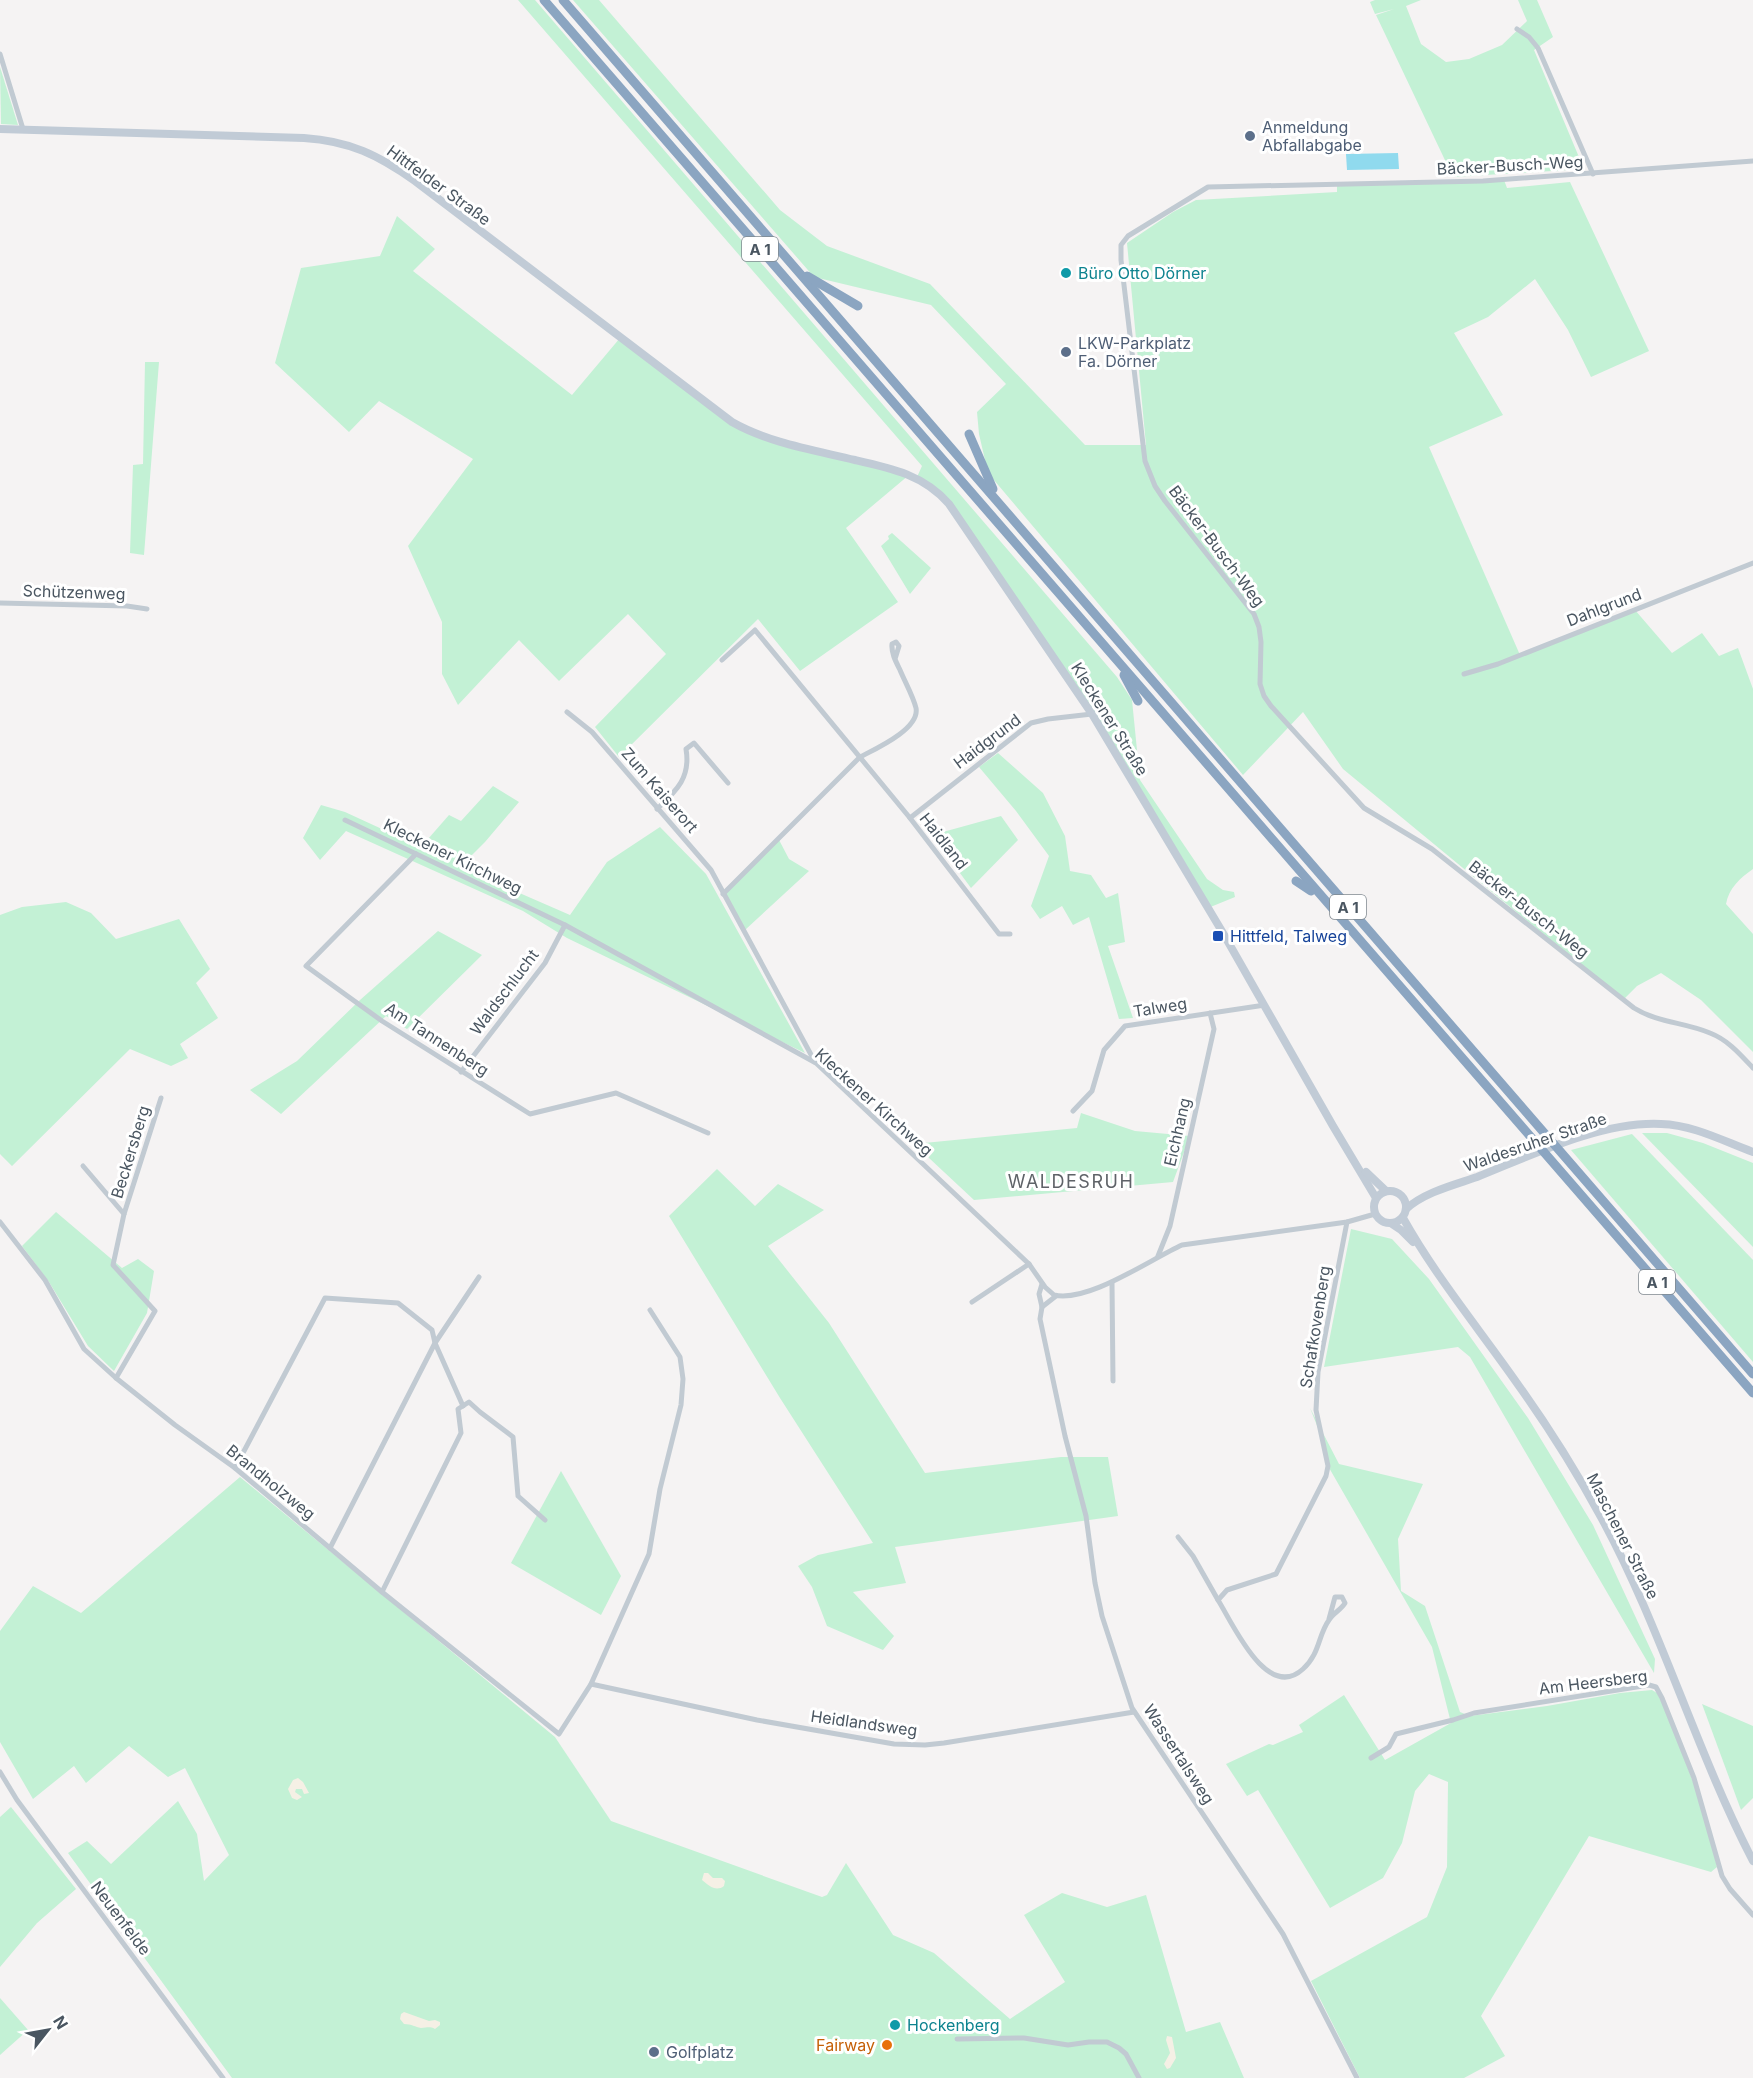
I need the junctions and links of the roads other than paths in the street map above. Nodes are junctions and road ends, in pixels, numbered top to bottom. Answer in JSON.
{"nodes":[{"id":1,"x":544,"y":0,"type":"edge"},
{"id":2,"x":563,"y":0,"type":"edge"},
{"id":3,"x":1517,"y":29,"type":"dead end"},
{"id":4,"x":0,"y":54,"type":"edge"},
{"id":5,"x":0,"y":129,"type":"edge"},
{"id":6,"x":23,"y":129,"type":"junction"},
{"id":7,"x":1753,"y":161,"type":"edge"},
{"id":8,"x":1593,"y":174,"type":"junction"},
{"id":9,"x":789,"y":261,"type":"junction"},
{"id":10,"x":858,"y":306,"type":"dead end"},
{"id":11,"x":732,"y":422,"type":"joint"},
{"id":12,"x":969,"y":434,"type":"dead end"},
{"id":13,"x":1005,"y":509,"type":"junction"},
{"id":14,"x":1753,"y":563,"type":"edge"},
{"id":15,"x":0,"y":603,"type":"edge"},
{"id":16,"x":147,"y":609,"type":"dead end"},
{"id":17,"x":895,"y":659,"type":"dead end"},
{"id":18,"x":722,"y":660,"type":"dead end"},
{"id":19,"x":1118,"y":662,"type":"junction"},
{"id":20,"x":1464,"y":674,"type":"dead end"},
{"id":21,"x":1138,"y":701,"type":"dead end"},
{"id":22,"x":567,"y":712,"type":"dead end"},
{"id":23,"x":1092,"y":714,"type":"junction"},
{"id":24,"x":860,"y":757,"type":"junction"},
{"id":25,"x":728,"y":783,"type":"dead end"},
{"id":26,"x":657,"y":809,"type":"junction"},
{"id":27,"x":910,"y":818,"type":"junction"},
{"id":28,"x":345,"y":819,"type":"dead end"},
{"id":29,"x":416,"y":854,"type":"junction"},
{"id":30,"x":1296,"y":881,"type":"dead end"},
{"id":31,"x":723,"y":894,"type":"junction"},
{"id":32,"x":1325,"y":901,"type":"junction"},
{"id":33,"x":565,"y":925,"type":"junction"},
{"id":34,"x":1010,"y":934,"type":"dead end"},
{"id":35,"x":1265,"y":1005,"type":"junction"},
{"id":36,"x":1210,"y":1012,"type":"junction"},
{"id":37,"x":816,"y":1063,"type":"junction"},
{"id":38,"x":1753,"y":1068,"type":"edge"},
{"id":39,"x":461,"y":1072,"type":"junction"},
{"id":40,"x":161,"y":1098,"type":"dead end"},
{"id":41,"x":1073,"y":1111,"type":"dead end"},
{"id":42,"x":708,"y":1133,"type":"dead end"},
{"id":43,"x":1753,"y":1152,"type":"edge"},
{"id":44,"x":1355,"y":1161,"type":"junction"},
{"id":45,"x":83,"y":1166,"type":"dead end"},
{"id":46,"x":1386,"y":1191,"type":"junction"},
{"id":47,"x":1431,"y":1194,"type":"junction"},
{"id":48,"x":1404,"y":1197,"type":"junction"},
{"id":49,"x":1376,"y":1198,"type":"junction"},
{"id":50,"x":1407,"y":1209,"type":"junction"},
{"id":51,"x":124,"y":1214,"type":"junction"},
{"id":52,"x":1375,"y":1214,"type":"junction"},
{"id":53,"x":1403,"y":1218,"type":"junction"},
{"id":54,"x":0,"y":1222,"type":"edge"},
{"id":55,"x":1347,"y":1222,"type":"junction"},
{"id":56,"x":1392,"y":1224,"type":"junction"},
{"id":57,"x":1420,"y":1250,"type":"junction"},
{"id":58,"x":1158,"y":1256,"type":"junction"},
{"id":59,"x":1029,"y":1264,"type":"junction"},
{"id":60,"x":479,"y":1277,"type":"dead end"},
{"id":61,"x":1112,"y":1283,"type":"junction"},
{"id":62,"x":1042,"y":1284,"type":"junction"},
{"id":63,"x":1056,"y":1296,"type":"junction"},
{"id":64,"x":972,"y":1302,"type":"dead end"},
{"id":65,"x":1042,"y":1307,"type":"junction"},
{"id":66,"x":650,"y":1310,"type":"dead end"},
{"id":67,"x":435,"y":1342,"type":"junction"},
{"id":68,"x":1753,"y":1374,"type":"edge"},
{"id":69,"x":116,"y":1378,"type":"junction"},
{"id":70,"x":1113,"y":1381,"type":"dead end"},
{"id":71,"x":1753,"y":1393,"type":"edge"},
{"id":72,"x":463,"y":1406,"type":"junction"},
{"id":73,"x":235,"y":1468,"type":"junction"},
{"id":74,"x":545,"y":1520,"type":"dead end"},
{"id":75,"x":1178,"y":1537,"type":"dead end"},
{"id":76,"x":330,"y":1548,"type":"junction"},
{"id":77,"x":382,"y":1592,"type":"junction"},
{"id":78,"x":1218,"y":1600,"type":"junction"},
{"id":79,"x":1329,"y":1619,"type":"dead end"},
{"id":80,"x":591,"y":1684,"type":"junction"},
{"id":81,"x":1134,"y":1712,"type":"junction"},
{"id":82,"x":1371,"y":1758,"type":"dead end"},
{"id":83,"x":0,"y":1772,"type":"edge"},
{"id":84,"x":1753,"y":1861,"type":"edge"},
{"id":85,"x":1753,"y":1915,"type":"edge"},
{"id":86,"x":957,"y":2038,"type":"dead end"},
{"id":87,"x":223,"y":2078,"type":"edge"},
{"id":88,"x":1139,"y":2078,"type":"edge"},
{"id":89,"x":1357,"y":2078,"type":"edge"}],
"edges":[{"from":1,"to":19,"type":"highway","number":"A 1"},
{"from":2,"to":9,"type":"highway","number":"A 1"},
{"from":3,"to":8,"type":"street","name":"Bäcker-Busch-Weg"},
{"from":4,"to":6,"type":"street"},
{"from":5,"to":6,"type":"street","name":"Hittfelder Straße"},
{"from":6,"to":11,"type":"street","name":"Hittfelder Straße"},
{"from":7,"to":8,"type":"street","name":"Bäcker-Busch-Weg"},
{"from":8,"to":38,"type":"street","name":"Bäcker-Busch-Weg"},
{"from":9,"to":10,"type":"highway"},
{"from":9,"to":13,"type":"highway","number":"A 1"},
{"from":11,"to":23,"type":"street","name":"Kleckener Straße"},
{"from":12,"to":13,"type":"highway"},
{"from":13,"to":68,"type":"highway","number":"A 1"},
{"from":14,"to":20,"type":"street","name":"Dahlgrund"},
{"from":15,"to":16,"type":"street","name":"Schützenweg"},
{"from":17,"to":24,"type":"street"},
{"from":18,"to":24,"type":"street","name":"Haidland"},
{"from":19,"to":21,"type":"highway"},
{"from":19,"to":32,"type":"highway","number":"A 1"},
{"from":22,"to":26,"type":"street","name":"Zum Kaiserort"},
{"from":23,"to":27,"type":"street","name":"Haidgrund"},
{"from":23,"to":35,"type":"street","name":"Kleckener Straße"},
{"from":24,"to":27,"type":"street","name":"Haidland"},
{"from":24,"to":31,"type":"street"},
{"from":25,"to":26,"type":"street"},
{"from":26,"to":31,"type":"street","name":"Zum Kaiserort"},
{"from":27,"to":34,"type":"street","name":"Haidland"},
{"from":28,"to":29,"type":"street","name":"Kleckener Kirchweg"},
{"from":29,"to":33,"type":"street","name":"Kleckener Kirchweg"},
{"from":29,"to":39,"type":"street","name":"Am Tannenberg"},
{"from":30,"to":32,"type":"highway"},
{"from":31,"to":37,"type":"street","name":"Zum Kaiserort"},
{"from":32,"to":71,"type":"highway","number":"A 1"},
{"from":33,"to":37,"type":"street","name":"Kleckener Kirchweg"},
{"from":33,"to":39,"type":"street","name":"Waldschlucht"},
{"from":35,"to":36,"type":"street","name":"Talweg"},
{"from":35,"to":44,"type":"street","name":"Kleckener Straße"},
{"from":36,"to":41,"type":"street","name":"Talweg"},
{"from":36,"to":58,"type":"street","name":"Eichhang"},
{"from":37,"to":59,"type":"street","name":"Kleckener Kirchweg"},
{"from":39,"to":42,"type":"street","name":"Am Tannenberg"},
{"from":40,"to":51,"type":"street","name":"Beckersberg"},
{"from":43,"to":47,"type":"street","name":"Waldesruher Straße"},
{"from":44,"to":46,"type":"street","name":"Kleckener Straße"},
{"from":44,"to":49,"type":"street","name":"Kleckener Straße"},
{"from":45,"to":51,"type":"street","name":"Beckersberg"},
{"from":46,"to":48,"type":"street"},
{"from":46,"to":49,"type":"street"},
{"from":47,"to":48,"type":"street","name":"Waldesruher Straße"},
{"from":47,"to":50,"type":"street","name":"Waldesruher Straße"},
{"from":48,"to":50,"type":"street"},
{"from":49,"to":52,"type":"street"},
{"from":50,"to":53,"type":"street"},
{"from":51,"to":69,"type":"street","name":"Beckersberg"},
{"from":52,"to":55,"type":"street"},
{"from":52,"to":56,"type":"street"},
{"from":53,"to":56,"type":"street"},
{"from":53,"to":57,"type":"street","name":"Maschener Straße"},
{"from":54,"to":69,"type":"street","name":"Brandholzweg"},
{"from":55,"to":58,"type":"street"},
{"from":55,"to":78,"type":"street","name":"Schafkovenberg"},
{"from":56,"to":57,"type":"street","name":"Maschener Straße"},
{"from":57,"to":84,"type":"street","name":"Maschener Straße"},
{"from":58,"to":61,"type":"street"},
{"from":59,"to":62,"type":"street","name":"Kleckener Kirchweg"},
{"from":59,"to":64,"type":"street"},
{"from":60,"to":67,"type":"street"},
{"from":61,"to":63,"type":"street"},
{"from":61,"to":70,"type":"street"},
{"from":62,"to":63,"type":"street","name":"Kleckener Kirchweg"},
{"from":62,"to":65,"type":"street","name":"Wassertalsweg"},
{"from":63,"to":65,"type":"street"},
{"from":65,"to":81,"type":"street","name":"Wassertalsweg"},
{"from":66,"to":80,"type":"street"},
{"from":67,"to":72,"type":"street"},
{"from":67,"to":73,"type":"street"},
{"from":67,"to":76,"type":"street"},
{"from":69,"to":73,"type":"street","name":"Brandholzweg"},
{"from":72,"to":74,"type":"street"},
{"from":72,"to":77,"type":"street"},
{"from":73,"to":76,"type":"street","name":"Brandholzweg"},
{"from":75,"to":78,"type":"street"},
{"from":76,"to":77,"type":"street","name":"Brandholzweg"},
{"from":77,"to":80,"type":"street","name":"Brandholzweg"},
{"from":78,"to":79,"type":"street"},
{"from":80,"to":81,"type":"street","name":"Heidlandsweg"},
{"from":81,"to":89,"type":"street","name":"Wassertalsweg"},
{"from":82,"to":85,"type":"street","name":"Am Heersberg"},
{"from":83,"to":87,"type":"street","name":"Neuenfelde"},
{"from":86,"to":88,"type":"street"}]}
